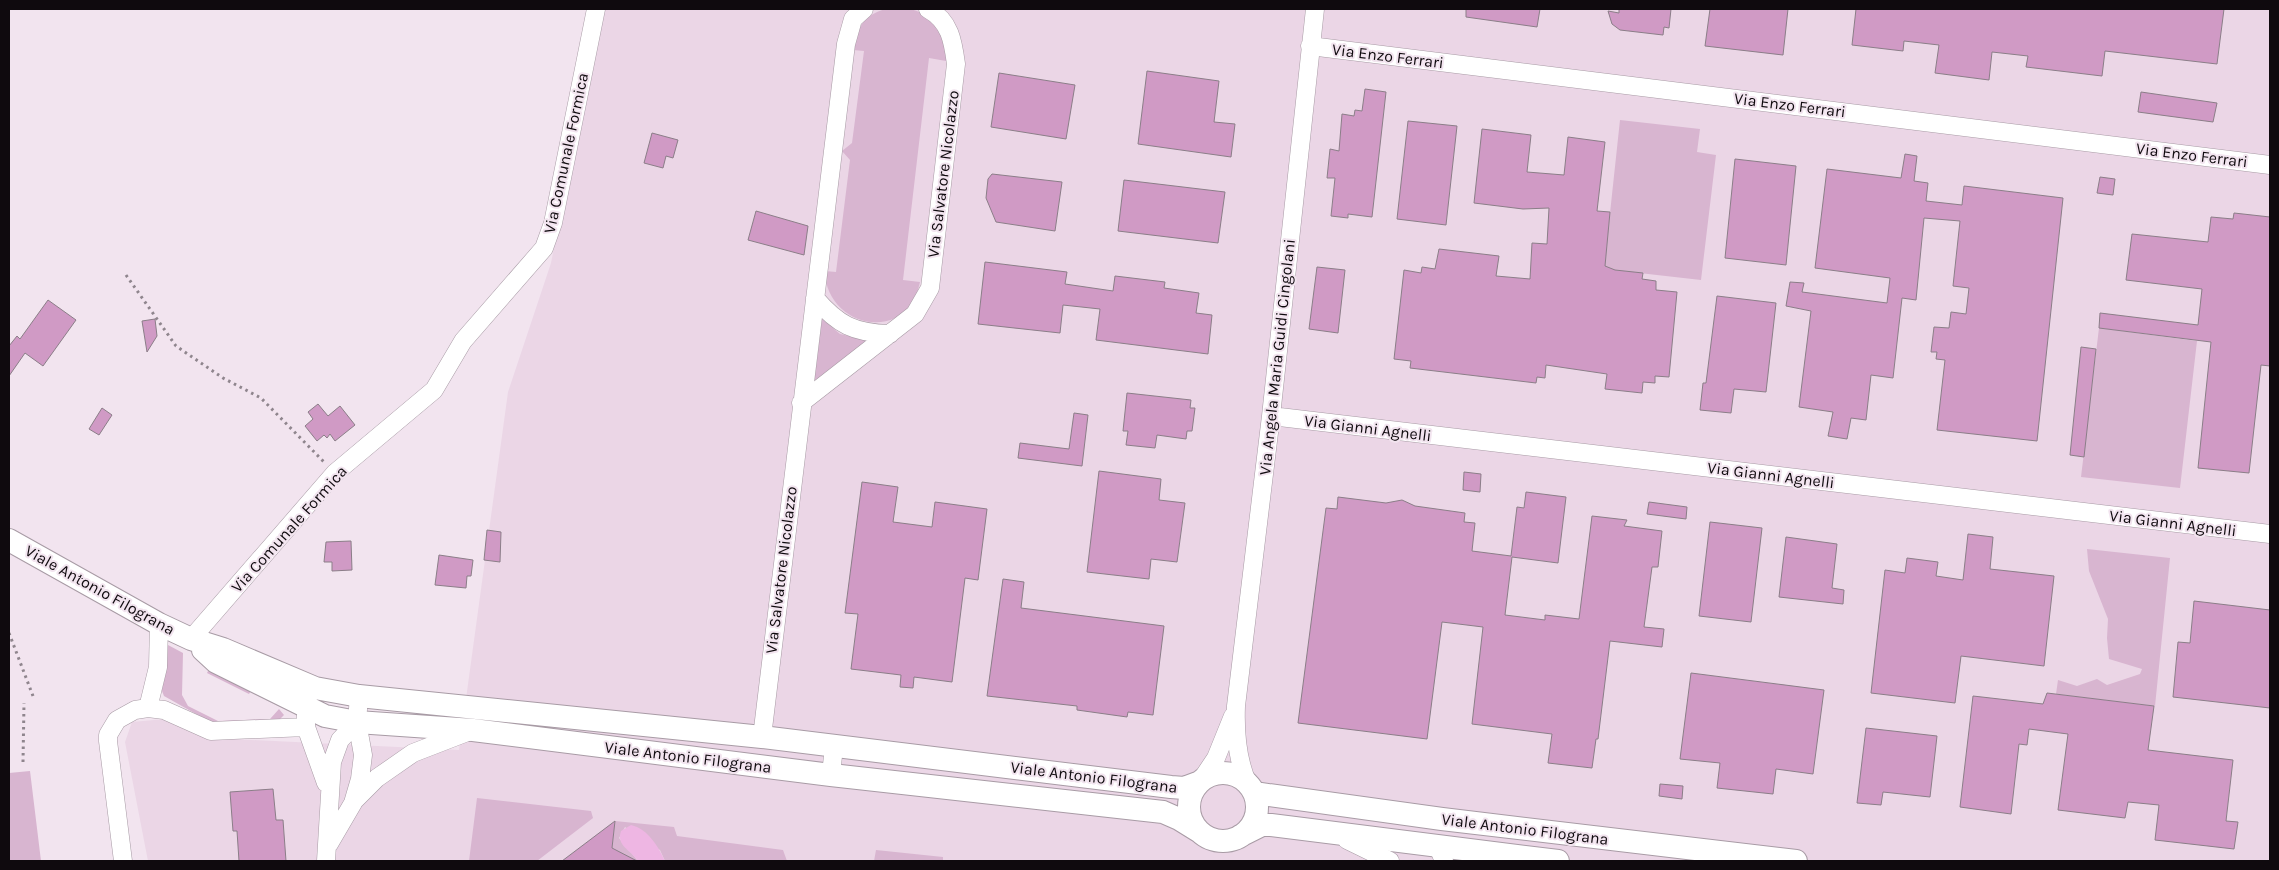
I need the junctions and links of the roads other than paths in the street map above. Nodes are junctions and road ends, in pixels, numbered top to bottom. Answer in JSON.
{"nodes":[{"id":1,"x":596,"y":9,"type":"edge"},
{"id":2,"x":864,"y":9,"type":"edge"},
{"id":3,"x":928,"y":9,"type":"edge"},
{"id":4,"x":1315,"y":9,"type":"edge"},
{"id":5,"x":1310,"y":46,"type":"junction"},
{"id":6,"x":2270,"y":165,"type":"edge"},
{"id":7,"x":815,"y":298,"type":"junction"},
{"id":8,"x":890,"y":334,"type":"junction"},
{"id":9,"x":801,"y":403,"type":"junction"},
{"id":10,"x":1271,"y":416,"type":"junction"},
{"id":11,"x":2270,"y":534,"type":"edge"},
{"id":12,"x":9,"y":540,"type":"edge"},
{"id":13,"x":159,"y":624,"type":"junction"},
{"id":14,"x":191,"y":639,"type":"junction"},
{"id":15,"x":359,"y":696,"type":"junction"},
{"id":16,"x":1236,"y":706,"type":"junction"},
{"id":17,"x":148,"y":708,"type":"junction"},
{"id":18,"x":309,"y":708,"type":"junction"},
{"id":19,"x":357,"y":722,"type":"junction"},
{"id":20,"x":473,"y":730,"type":"junction"},
{"id":21,"x":762,"y":737,"type":"junction"},
{"id":22,"x":834,"y":746,"type":"junction"},
{"id":23,"x":831,"y":775,"type":"junction"},
{"id":24,"x":1200,"y":782,"type":"junction"},
{"id":25,"x":1251,"y":789,"type":"junction"},
{"id":26,"x":329,"y":791,"type":"junction"},
{"id":27,"x":353,"y":802,"type":"junction"},
{"id":28,"x":1442,"y":819,"type":"junction"},
{"id":29,"x":1200,"y":832,"type":"junction"},
{"id":30,"x":1330,"y":833,"type":"junction"},
{"id":31,"x":1240,"y":836,"type":"junction"},
{"id":32,"x":327,"y":853,"type":"edge"},
{"id":33,"x":1438,"y":856,"type":"edge"},
{"id":34,"x":123,"y":861,"type":"edge"},
{"id":35,"x":1390,"y":861,"type":"edge"},
{"id":36,"x":1546,"y":861,"type":"edge"},
{"id":37,"x":1796,"y":861,"type":"edge"}],
"edges":[{"from":1,"to":14,"type":"street","name":"Via Comunale Formica"},
{"from":2,"to":7,"type":"street","name":"Via Salvatore Nicolazzo"},
{"from":3,"to":8,"type":"street","name":"Via Salvatore Nicolazzo"},
{"from":4,"to":5,"type":"street","name":"Via Angela Maria Guidi Cingolani"},
{"from":5,"to":6,"type":"street","name":"Via Enzo Ferrari"},
{"from":5,"to":10,"type":"street","name":"Via Angela Maria Guidi Cingolani"},
{"from":7,"to":8,"type":"street"},
{"from":7,"to":9,"type":"street","name":"Via Salvatore Nicolazzo"},
{"from":8,"to":9,"type":"street","name":"Via Salvatore Nicolazzo"},
{"from":9,"to":21,"type":"street","name":"Via Salvatore Nicolazzo"},
{"from":10,"to":11,"type":"street","name":"Via Gianni Agnelli"},
{"from":10,"to":16,"type":"street","name":"Via Angela Maria Guidi Cingolani"},
{"from":12,"to":13,"type":"main road","name":"Viale Antonio Filograna"},
{"from":13,"to":14,"type":"main road","name":"Viale Antonio Filograna"},
{"from":13,"to":17,"type":"street"},
{"from":14,"to":18,"type":"main road","name":"Viale Antonio Filograna"},
{"from":15,"to":18,"type":"main road","name":"Viale Antonio Filograna"},
{"from":15,"to":19,"type":"street"},
{"from":15,"to":21,"type":"main road","name":"Viale Antonio Filograna"},
{"from":16,"to":24,"type":"street"},
{"from":16,"to":25,"type":"street"},
{"from":17,"to":18,"type":"street"},
{"from":17,"to":34,"type":"street"},
{"from":18,"to":19,"type":"main road","name":"Viale Antonio Filograna"},
{"from":18,"to":26,"type":"street"},
{"from":19,"to":20,"type":"main road","name":"Viale Antonio Filograna"},
{"from":19,"to":26,"type":"street"},
{"from":19,"to":27,"type":"street"},
{"from":20,"to":23,"type":"main road","name":"Viale Antonio Filograna"},
{"from":20,"to":27,"type":"street"},
{"from":21,"to":22,"type":"main road","name":"Viale Antonio Filograna"},
{"from":22,"to":23,"type":"street"},
{"from":22,"to":24,"type":"main road","name":"Viale Antonio Filograna"},
{"from":23,"to":29,"type":"main road","name":"Viale Antonio Filograna"},
{"from":24,"to":25,"type":"main road"},
{"from":24,"to":29,"type":"main road"},
{"from":25,"to":28,"type":"main road","name":"Viale Antonio Filograna"},
{"from":25,"to":31,"type":"main road"},
{"from":26,"to":32,"type":"street"},
{"from":27,"to":32,"type":"street"},
{"from":28,"to":33,"type":"main road"},
{"from":28,"to":37,"type":"main road","name":"Viale Antonio Filograna"},
{"from":29,"to":31,"type":"main road"},
{"from":30,"to":31,"type":"main road","name":"Viale Antonio Filograna"},
{"from":30,"to":33,"type":"main road","name":"Viale Antonio Filograna"},
{"from":30,"to":35,"type":"street"},
{"from":33,"to":36,"type":"main road","name":"Viale Antonio Filograna"}]}
